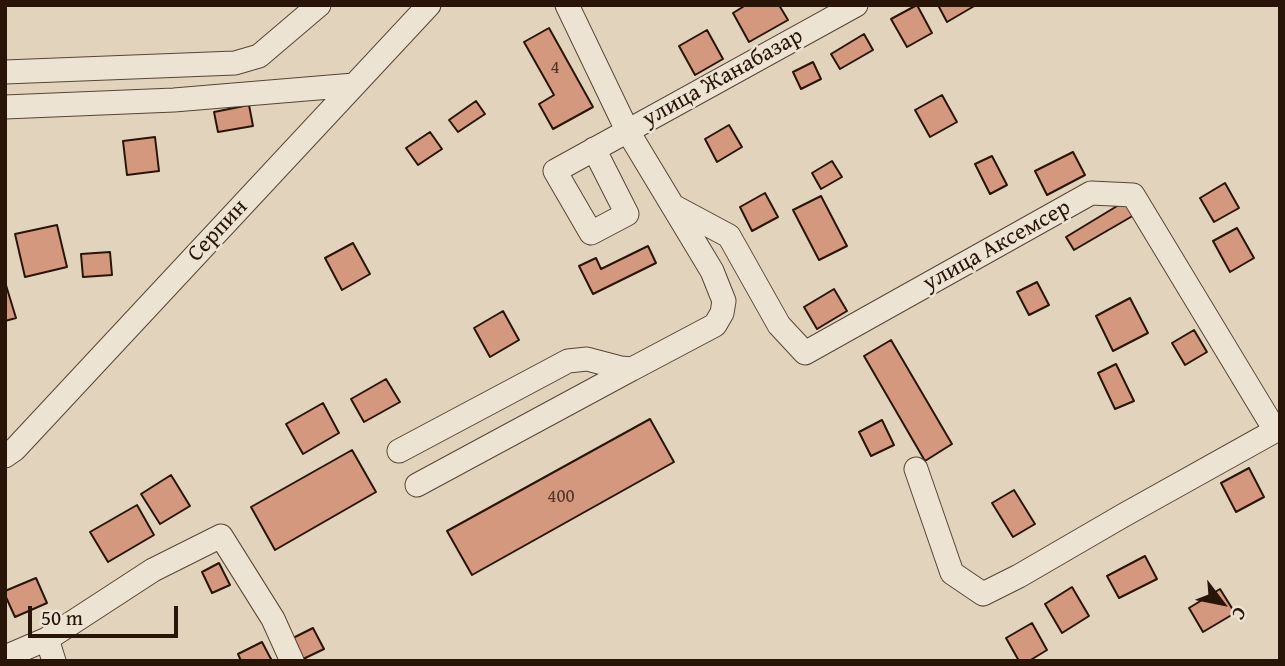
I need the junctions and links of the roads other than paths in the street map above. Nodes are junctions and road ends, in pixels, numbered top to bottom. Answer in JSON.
{"nodes":[{"id":1,"x":319,"y":5,"type":"edge"},
{"id":2,"x":429,"y":5,"type":"edge"},
{"id":3,"x":567,"y":5,"type":"edge"},
{"id":4,"x":856,"y":5,"type":"edge"},
{"id":5,"x":5,"y":72,"type":"edge"},
{"id":6,"x":354,"y":85,"type":"junction"},
{"id":7,"x":5,"y":107,"type":"edge"},
{"id":8,"x":627,"y":130,"type":"junction"},
{"id":9,"x":594,"y":149,"type":"dead end"},
{"id":10,"x":673,"y":206,"type":"junction"},
{"id":11,"x":632,"y":369,"type":"junction"},
{"id":12,"x":1278,"y":429,"type":"edge"},
{"id":13,"x":399,"y":451,"type":"dead end"},
{"id":14,"x":5,"y":456,"type":"edge"},
{"id":15,"x":916,"y":469,"type":"dead end"},
{"id":16,"x":416,"y":485,"type":"dead end"},
{"id":17,"x":50,"y":650,"type":"edge"},
{"id":18,"x":5,"y":657,"type":"edge"},
{"id":19,"x":292,"y":661,"type":"edge"}],
"edges":[{"from":1,"to":5,"type":"street"},
{"from":2,"to":6,"type":"street","name":"Серпин"},
{"from":3,"to":8,"type":"street"},
{"from":4,"to":8,"type":"street","name":"улица Жанабазар"},
{"from":6,"to":7,"type":"street"},
{"from":6,"to":14,"type":"street","name":"Серпин"},
{"from":8,"to":9,"type":"street","name":"улица Жанабазар"},
{"from":8,"to":10,"type":"street"},
{"from":10,"to":11,"type":"street"},
{"from":10,"to":12,"type":"street","name":"улица Аксемсер"},
{"from":11,"to":13,"type":"street"},
{"from":11,"to":16,"type":"street"},
{"from":12,"to":15,"type":"street","name":"улица Аксемсер"},
{"from":17,"to":18,"type":"street"},
{"from":17,"to":19,"type":"street"}]}
